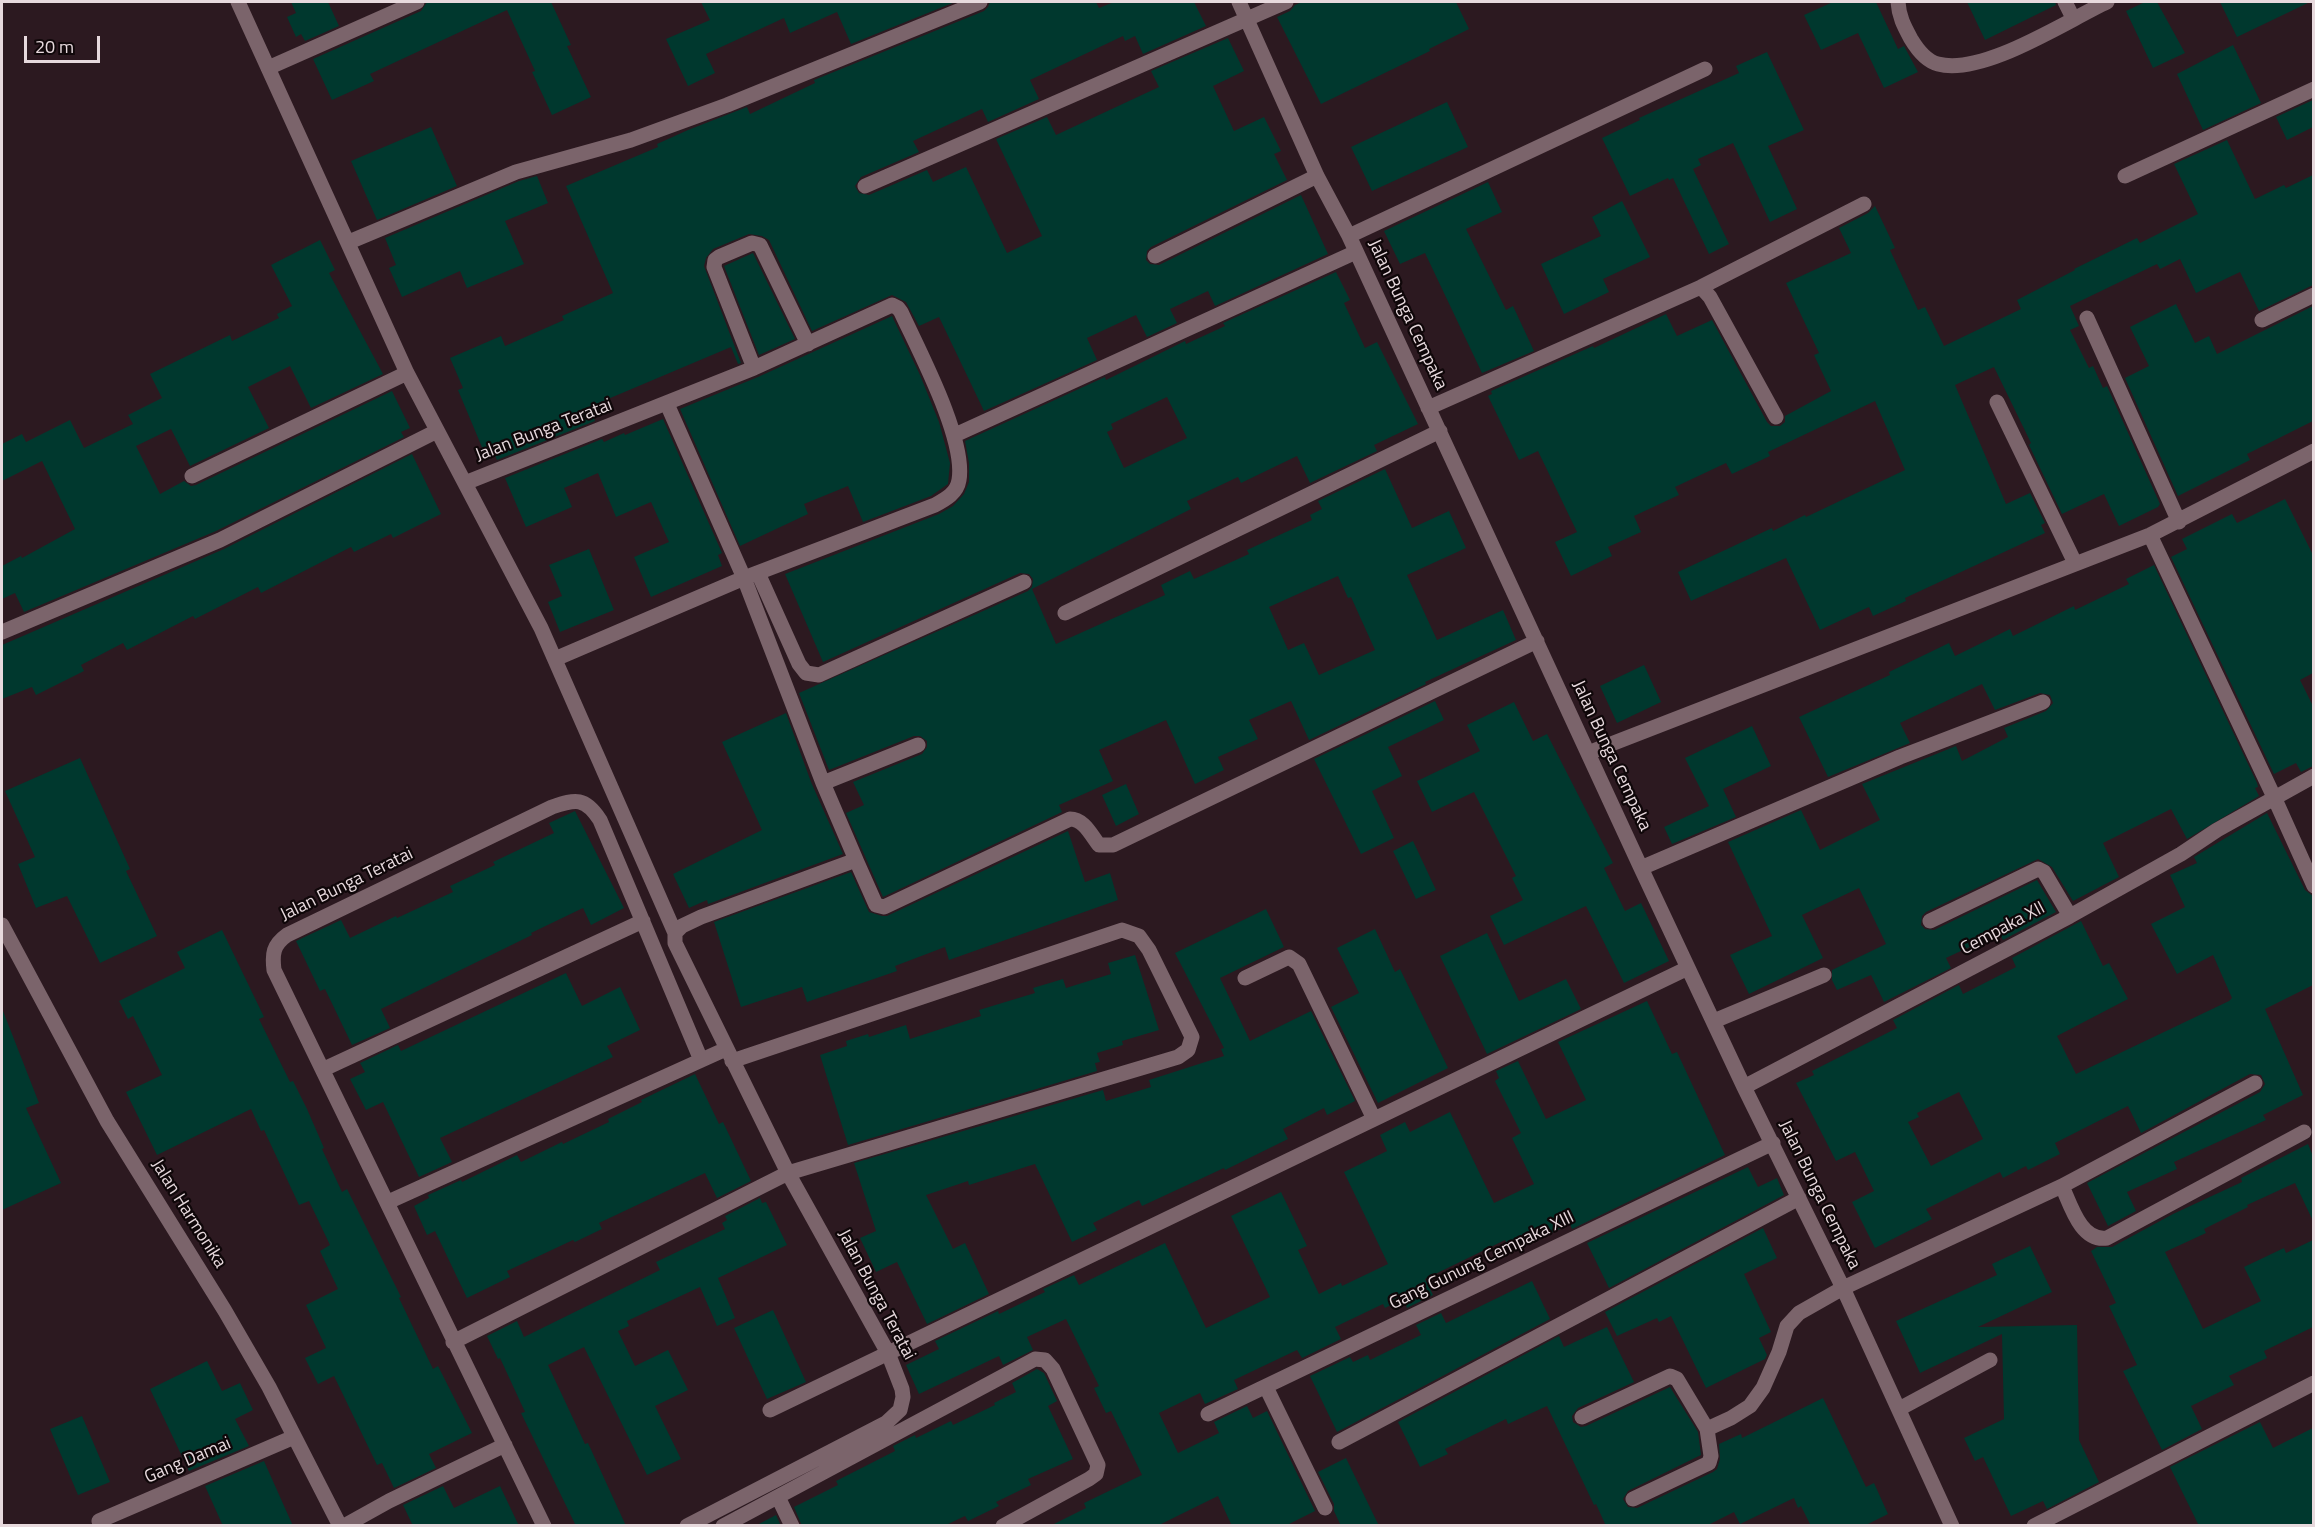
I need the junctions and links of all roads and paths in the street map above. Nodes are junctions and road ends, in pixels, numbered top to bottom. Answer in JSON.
{"nodes":[{"id":1,"x":238,"y":2,"type":"edge"},
{"id":2,"x":417,"y":2,"type":"edge"},
{"id":3,"x":980,"y":2,"type":"edge"},
{"id":4,"x":1239,"y":2,"type":"edge"},
{"id":5,"x":1286,"y":2,"type":"edge"},
{"id":6,"x":1898,"y":2,"type":"edge"},
{"id":7,"x":2065,"y":2,"type":"edge"},
{"id":8,"x":2107,"y":2,"type":"edge"},
{"id":9,"x":944,"y":8,"type":"edge"},
{"id":10,"x":1246,"y":17,"type":"junction"},
{"id":11,"x":2073,"y":18,"type":"junction"},
{"id":12,"x":268,"y":68,"type":"junction"},
{"id":13,"x":1705,"y":69,"type":"dead end"},
{"id":14,"x":2313,"y":89,"type":"edge"},
{"id":15,"x":1317,"y":176,"type":"junction"},
{"id":16,"x":2126,"y":176,"type":"dead end"},
{"id":17,"x":866,"y":186,"type":"dead end"},
{"id":18,"x":1864,"y":204,"type":"dead end"},
{"id":19,"x":1349,"y":236,"type":"junction"},
{"id":20,"x":349,"y":242,"type":"junction"},
{"id":21,"x":1356,"y":252,"type":"junction"},
{"id":22,"x":1155,"y":256,"type":"dead end"},
{"id":23,"x":1701,"y":287,"type":"junction"},
{"id":24,"x":2313,"y":295,"type":"edge"},
{"id":25,"x":2087,"y":318,"type":"dead end"},
{"id":26,"x":2262,"y":320,"type":"dead end"},
{"id":27,"x":808,"y":344,"type":"junction"},
{"id":28,"x":754,"y":368,"type":"junction"},
{"id":29,"x":407,"y":373,"type":"junction"},
{"id":30,"x":1997,"y":402,"type":"dead end"},
{"id":31,"x":668,"y":404,"type":"junction"},
{"id":32,"x":1428,"y":408,"type":"junction"},
{"id":33,"x":1776,"y":417,"type":"dead end"},
{"id":34,"x":437,"y":431,"type":"junction"},
{"id":35,"x":1440,"y":431,"type":"junction"},
{"id":36,"x":955,"y":435,"type":"junction"},
{"id":37,"x":2313,"y":451,"type":"edge"},
{"id":38,"x":192,"y":476,"type":"dead end"},
{"id":39,"x":465,"y":483,"type":"junction"},
{"id":40,"x":2179,"y":522,"type":"junction"},
{"id":41,"x":2150,"y":535,"type":"junction"},
{"id":42,"x":2075,"y":563,"type":"junction"},
{"id":43,"x":751,"y":575,"type":"junction"},
{"id":44,"x":1024,"y":582,"type":"dead end"},
{"id":45,"x":1065,"y":612,"type":"dead end"},
{"id":46,"x":2,"y":632,"type":"edge"},
{"id":47,"x":1537,"y":641,"type":"junction"},
{"id":48,"x":555,"y":659,"type":"junction"},
{"id":49,"x":2043,"y":702,"type":"dead end"},
{"id":50,"x":918,"y":745,"type":"dead end"},
{"id":51,"x":1588,"y":753,"type":"junction"},
{"id":52,"x":2313,"y":776,"type":"edge"},
{"id":53,"x":823,"y":783,"type":"junction"},
{"id":54,"x":2274,"y":797,"type":"junction"},
{"id":55,"x":855,"y":860,"type":"junction"},
{"id":56,"x":1641,"y":868,"type":"junction"},
{"id":57,"x":2313,"y":886,"type":"edge"},
{"id":58,"x":2070,"y":916,"type":"junction"},
{"id":59,"x":643,"y":921,"type":"junction"},
{"id":60,"x":1930,"y":921,"type":"dead end"},
{"id":61,"x":2,"y":925,"type":"edge"},
{"id":62,"x":675,"y":933,"type":"junction"},
{"id":63,"x":1688,"y":968,"type":"junction"},
{"id":64,"x":1824,"y":975,"type":"dead end"},
{"id":65,"x":1245,"y":978,"type":"dead end"},
{"id":66,"x":1714,"y":1021,"type":"junction"},
{"id":67,"x":729,"y":1055,"type":"junction"},
{"id":68,"x":701,"y":1060,"type":"junction"},
{"id":69,"x":324,"y":1068,"type":"junction"},
{"id":70,"x":2255,"y":1083,"type":"dead end"},
{"id":71,"x":1744,"y":1087,"type":"junction"},
{"id":72,"x":1374,"y":1119,"type":"junction"},
{"id":73,"x":2304,"y":1132,"type":"dead end"},
{"id":74,"x":1773,"y":1143,"type":"junction"},
{"id":75,"x":788,"y":1173,"type":"junction"},
{"id":76,"x":2062,"y":1186,"type":"junction"},
{"id":77,"x":1799,"y":1198,"type":"junction"},
{"id":78,"x":387,"y":1202,"type":"junction"},
{"id":79,"x":1843,"y":1288,"type":"junction"},
{"id":80,"x":453,"y":1342,"type":"junction"},
{"id":81,"x":888,"y":1353,"type":"junction"},
{"id":82,"x":1989,"y":1360,"type":"dead end"},
{"id":83,"x":2313,"y":1383,"type":"edge"},
{"id":84,"x":1266,"y":1387,"type":"junction"},
{"id":85,"x":1899,"y":1409,"type":"junction"},
{"id":86,"x":770,"y":1410,"type":"dead end"},
{"id":87,"x":1208,"y":1414,"type":"dead end"},
{"id":88,"x":1582,"y":1417,"type":"dead end"},
{"id":89,"x":1707,"y":1429,"type":"junction"},
{"id":90,"x":294,"y":1437,"type":"junction"},
{"id":91,"x":1338,"y":1442,"type":"dead end"},
{"id":92,"x":505,"y":1445,"type":"junction"},
{"id":93,"x":778,"y":1497,"type":"junction"},
{"id":94,"x":1633,"y":1499,"type":"dead end"},
{"id":95,"x":1324,"y":1508,"type":"dead end"},
{"id":96,"x":99,"y":1521,"type":"dead end"},
{"id":97,"x":340,"y":1526,"type":"edge"},
{"id":98,"x":345,"y":1526,"type":"edge"},
{"id":99,"x":544,"y":1526,"type":"edge"},
{"id":100,"x":687,"y":1526,"type":"edge"},
{"id":101,"x":723,"y":1526,"type":"edge"},
{"id":102,"x":792,"y":1526,"type":"edge"},
{"id":103,"x":1003,"y":1526,"type":"edge"},
{"id":104,"x":1952,"y":1526,"type":"edge"},
{"id":105,"x":2034,"y":1526,"type":"edge"}],
"edges":[{"from":1,"to":12,"type":"street","name":"Jalan Bunga Teratai"},
{"from":2,"to":12,"type":"street"},
{"from":3,"to":9,"type":"street"},
{"from":4,"to":10,"type":"street","name":"Jalan Bunga Cempaka"},
{"from":5,"to":10,"type":"street"},
{"from":6,"to":11,"type":"street"},
{"from":7,"to":11,"type":"street"},
{"from":8,"to":11,"type":"street"},
{"from":9,"to":20,"type":"street"},
{"from":10,"to":15,"type":"street","name":"Jalan Bunga Cempaka"},
{"from":10,"to":17,"type":"street"},
{"from":12,"to":20,"type":"street","name":"Jalan Bunga Teratai"},
{"from":13,"to":19,"type":"street"},
{"from":14,"to":16,"type":"street"},
{"from":15,"to":19,"type":"street","name":"Jalan Bunga Cempaka"},
{"from":15,"to":22,"type":"street"},
{"from":18,"to":23,"type":"street"},
{"from":19,"to":21,"type":"street","name":"Jalan Bunga Cempaka"},
{"from":20,"to":29,"type":"street","name":"Jalan Bunga Teratai"},
{"from":21,"to":32,"type":"street","name":"Jalan Bunga Cempaka"},
{"from":21,"to":36,"type":"street"},
{"from":23,"to":32,"type":"street"},
{"from":23,"to":33,"type":"street"},
{"from":24,"to":26,"type":"street"},
{"from":25,"to":40,"type":"street"},
{"from":27,"to":28,"type":"street","name":"Jalan Bunga Teratai"},
{"from":27,"to":28,"type":"street"},
{"from":27,"to":36,"type":"street","name":"Jalan Bunga Teratai"},
{"from":28,"to":31,"type":"street","name":"Jalan Bunga Teratai"},
{"from":29,"to":34,"type":"street","name":"Jalan Bunga Teratai"},
{"from":29,"to":38,"type":"street"},
{"from":30,"to":42,"type":"street"},
{"from":31,"to":39,"type":"street","name":"Jalan Bunga Teratai"},
{"from":31,"to":43,"type":"street"},
{"from":32,"to":35,"type":"street","name":"Jalan Bunga Cempaka"},
{"from":34,"to":39,"type":"street","name":"Jalan Bunga Teratai"},
{"from":34,"to":46,"type":"street"},
{"from":35,"to":45,"type":"street"},
{"from":35,"to":47,"type":"street","name":"Jalan Bunga Cempaka"},
{"from":36,"to":43,"type":"street"},
{"from":37,"to":40,"type":"street"},
{"from":39,"to":48,"type":"street","name":"Jalan Bunga Teratai"},
{"from":40,"to":41,"type":"street"},
{"from":41,"to":42,"type":"street"},
{"from":41,"to":54,"type":"street"},
{"from":42,"to":51,"type":"street"},
{"from":43,"to":44,"type":"street"},
{"from":43,"to":48,"type":"street"},
{"from":43,"to":53,"type":"street"},
{"from":47,"to":51,"type":"street","name":"Jalan Bunga Cempaka"},
{"from":47,"to":55,"type":"street"},
{"from":48,"to":62,"type":"street","name":"Jalan Bunga Teratai"},
{"from":49,"to":56,"type":"street"},
{"from":50,"to":53,"type":"street"},
{"from":51,"to":56,"type":"street","name":"Jalan Bunga Cempaka"},
{"from":52,"to":54,"type":"street","name":"Cempaka XII"},
{"from":53,"to":55,"type":"street"},
{"from":54,"to":57,"type":"street"},
{"from":54,"to":58,"type":"street","name":"Cempaka XII"},
{"from":55,"to":62,"type":"street"},
{"from":56,"to":63,"type":"street","name":"Jalan Bunga Cempaka"},
{"from":58,"to":60,"type":"street"},
{"from":58,"to":71,"type":"street","name":"Cempaka XII"},
{"from":59,"to":68,"type":"street","name":"Jalan Bunga Teratai"},
{"from":59,"to":69,"type":"street"},
{"from":59,"to":69,"type":"street","name":"Jalan Bunga Teratai"},
{"from":61,"to":90,"type":"street","name":"Jalan Harmonika"},
{"from":62,"to":67,"type":"street","name":"Jalan Bunga Teratai"},
{"from":63,"to":66,"type":"street","name":"Jalan Bunga Cempaka"},
{"from":63,"to":72,"type":"street"},
{"from":64,"to":66,"type":"street"},
{"from":65,"to":72,"type":"street"},
{"from":66,"to":71,"type":"street","name":"Jalan Bunga Cempaka"},
{"from":67,"to":68,"type":"street"},
{"from":67,"to":75,"type":"street","name":"Jalan Bunga Teratai"},
{"from":67,"to":75,"type":"street"},
{"from":68,"to":78,"type":"street"},
{"from":69,"to":78,"type":"street","name":"Jalan Bunga Teratai"},
{"from":70,"to":76,"type":"street"},
{"from":71,"to":74,"type":"street","name":"Jalan Bunga Cempaka"},
{"from":72,"to":81,"type":"street"},
{"from":73,"to":76,"type":"street"},
{"from":74,"to":77,"type":"street","name":"Jalan Bunga Cempaka"},
{"from":74,"to":84,"type":"street","name":"Gang Gunung Cempaka XIII"},
{"from":75,"to":80,"type":"street"},
{"from":75,"to":81,"type":"street","name":"Jalan Bunga Teratai"},
{"from":76,"to":79,"type":"street"},
{"from":77,"to":79,"type":"street","name":"Jalan Bunga Cempaka"},
{"from":77,"to":91,"type":"street"},
{"from":78,"to":80,"type":"street","name":"Jalan Bunga Teratai"},
{"from":79,"to":85,"type":"street","name":"Jalan Bunga Cempaka"},
{"from":79,"to":89,"type":"street"},
{"from":80,"to":92,"type":"street","name":"Jalan Bunga Teratai"},
{"from":81,"to":86,"type":"street"},
{"from":81,"to":100,"type":"street","name":"Jalan Bunga Teratai"},
{"from":82,"to":85,"type":"street"},
{"from":83,"to":105,"type":"street"},
{"from":84,"to":87,"type":"street","name":"Gang Gunung Cempaka XIII"},
{"from":84,"to":95,"type":"street"},
{"from":85,"to":104,"type":"street","name":"Jalan Bunga Cempaka"},
{"from":88,"to":89,"type":"street"},
{"from":89,"to":94,"type":"street"},
{"from":90,"to":96,"type":"street","name":"Gang Damai"},
{"from":90,"to":97,"type":"street","name":"Jalan Harmonika"},
{"from":92,"to":98,"type":"street"},
{"from":92,"to":99,"type":"street","name":"Jalan Bunga Teratai"},
{"from":93,"to":101,"type":"street"},
{"from":93,"to":102,"type":"street"},
{"from":93,"to":103,"type":"street"}]}
